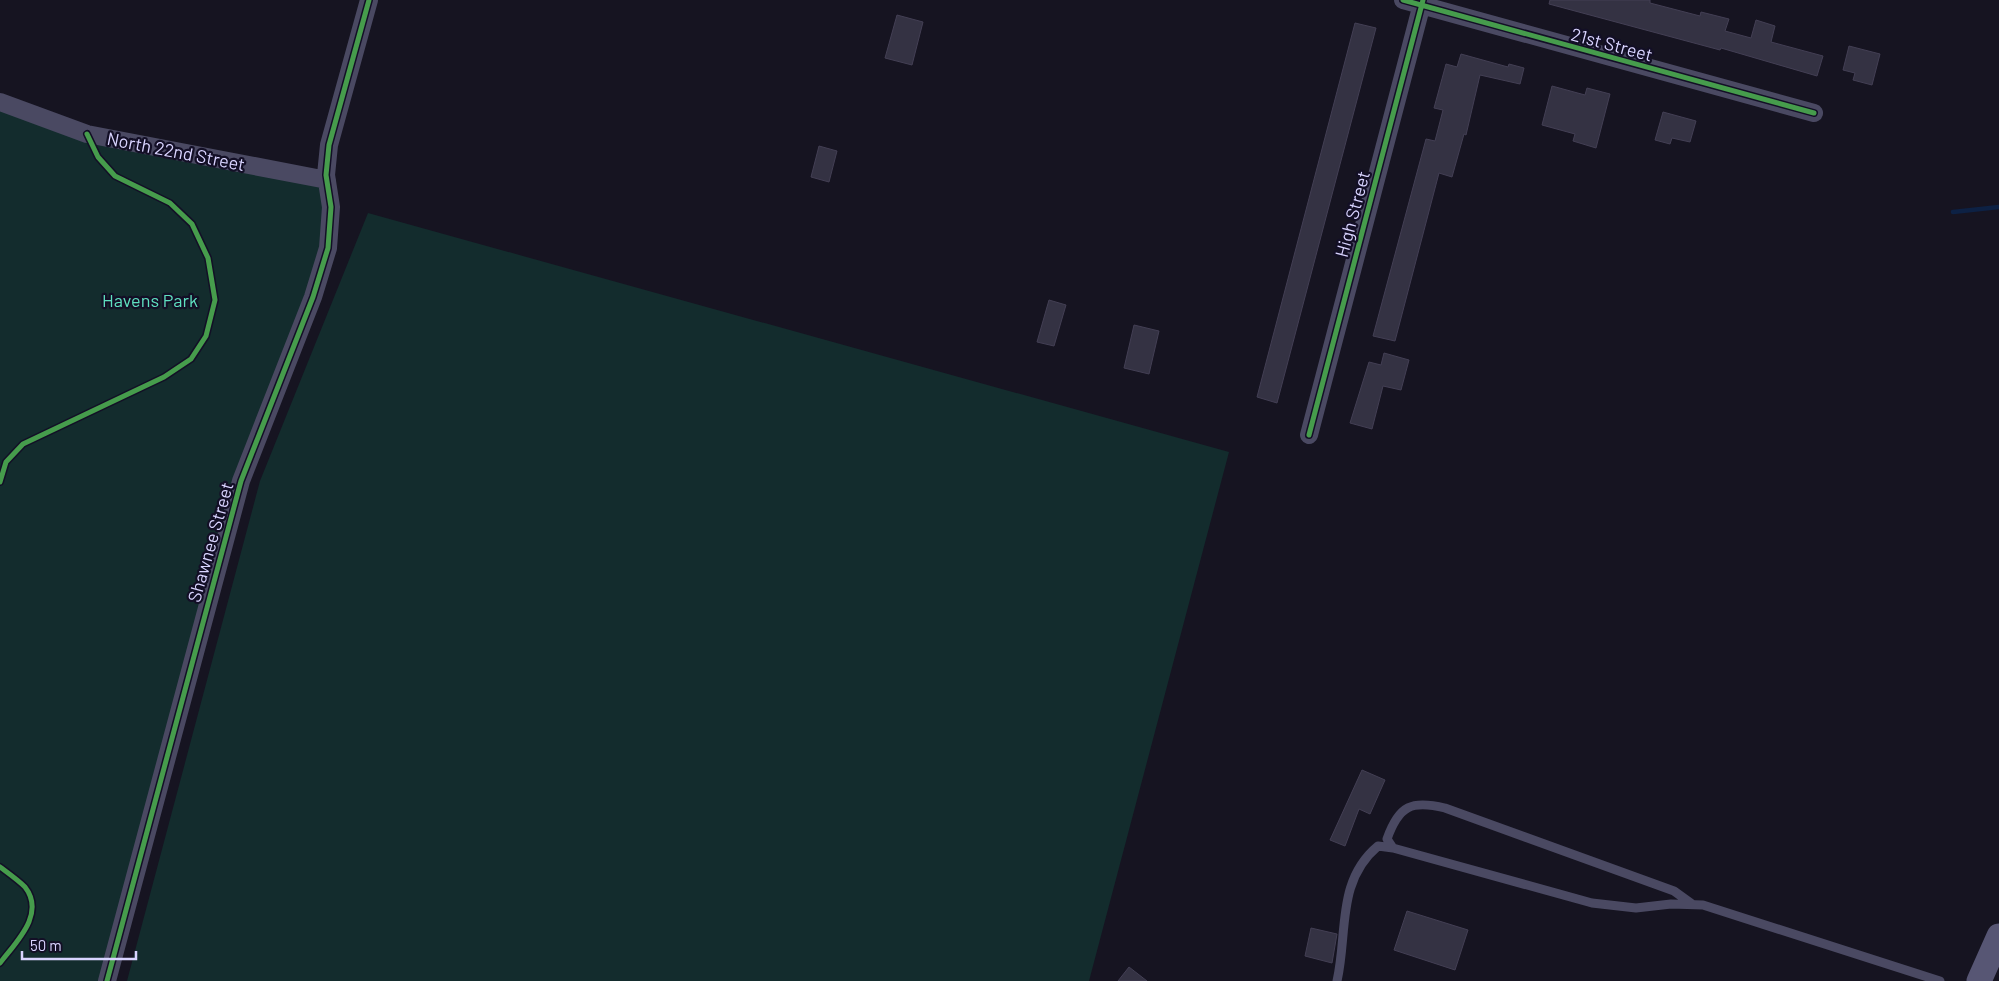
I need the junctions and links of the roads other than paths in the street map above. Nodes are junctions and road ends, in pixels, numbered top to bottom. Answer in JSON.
{"nodes":[{"id":1,"x":369,"y":0,"type":"edge"},
{"id":2,"x":1403,"y":0,"type":"edge"},
{"id":3,"x":1422,"y":3,"type":"edge"},
{"id":4,"x":0,"y":102,"type":"edge"},
{"id":5,"x":1814,"y":114,"type":"dead end"},
{"id":6,"x":327,"y":180,"type":"junction"},
{"id":7,"x":1309,"y":435,"type":"dead end"},
{"id":8,"x":1393,"y":848,"type":"junction"},
{"id":9,"x":1693,"y":905,"type":"junction"},
{"id":10,"x":1999,"y":936,"type":"edge"},
{"id":11,"x":107,"y":981,"type":"edge"},
{"id":12,"x":1336,"y":981,"type":"edge"},
{"id":13,"x":1940,"y":981,"type":"edge"},
{"id":14,"x":1979,"y":981,"type":"edge"}],
"edges":[{"from":1,"to":6,"type":"street","name":"Shawnee Street"},
{"from":2,"to":3,"type":"street","name":"21st Street"},
{"from":3,"to":5,"type":"street","name":"21st Street"},
{"from":3,"to":7,"type":"street","name":"High Street"},
{"from":4,"to":6,"type":"street","name":"North 22nd Street"},
{"from":6,"to":11,"type":"street","name":"Shawnee Street"},
{"from":8,"to":9,"type":"lane"},
{"from":8,"to":9,"type":"lane"},
{"from":8,"to":12,"type":"lane"},
{"from":9,"to":13,"type":"lane"},
{"from":10,"to":14,"type":"main road"}]}
